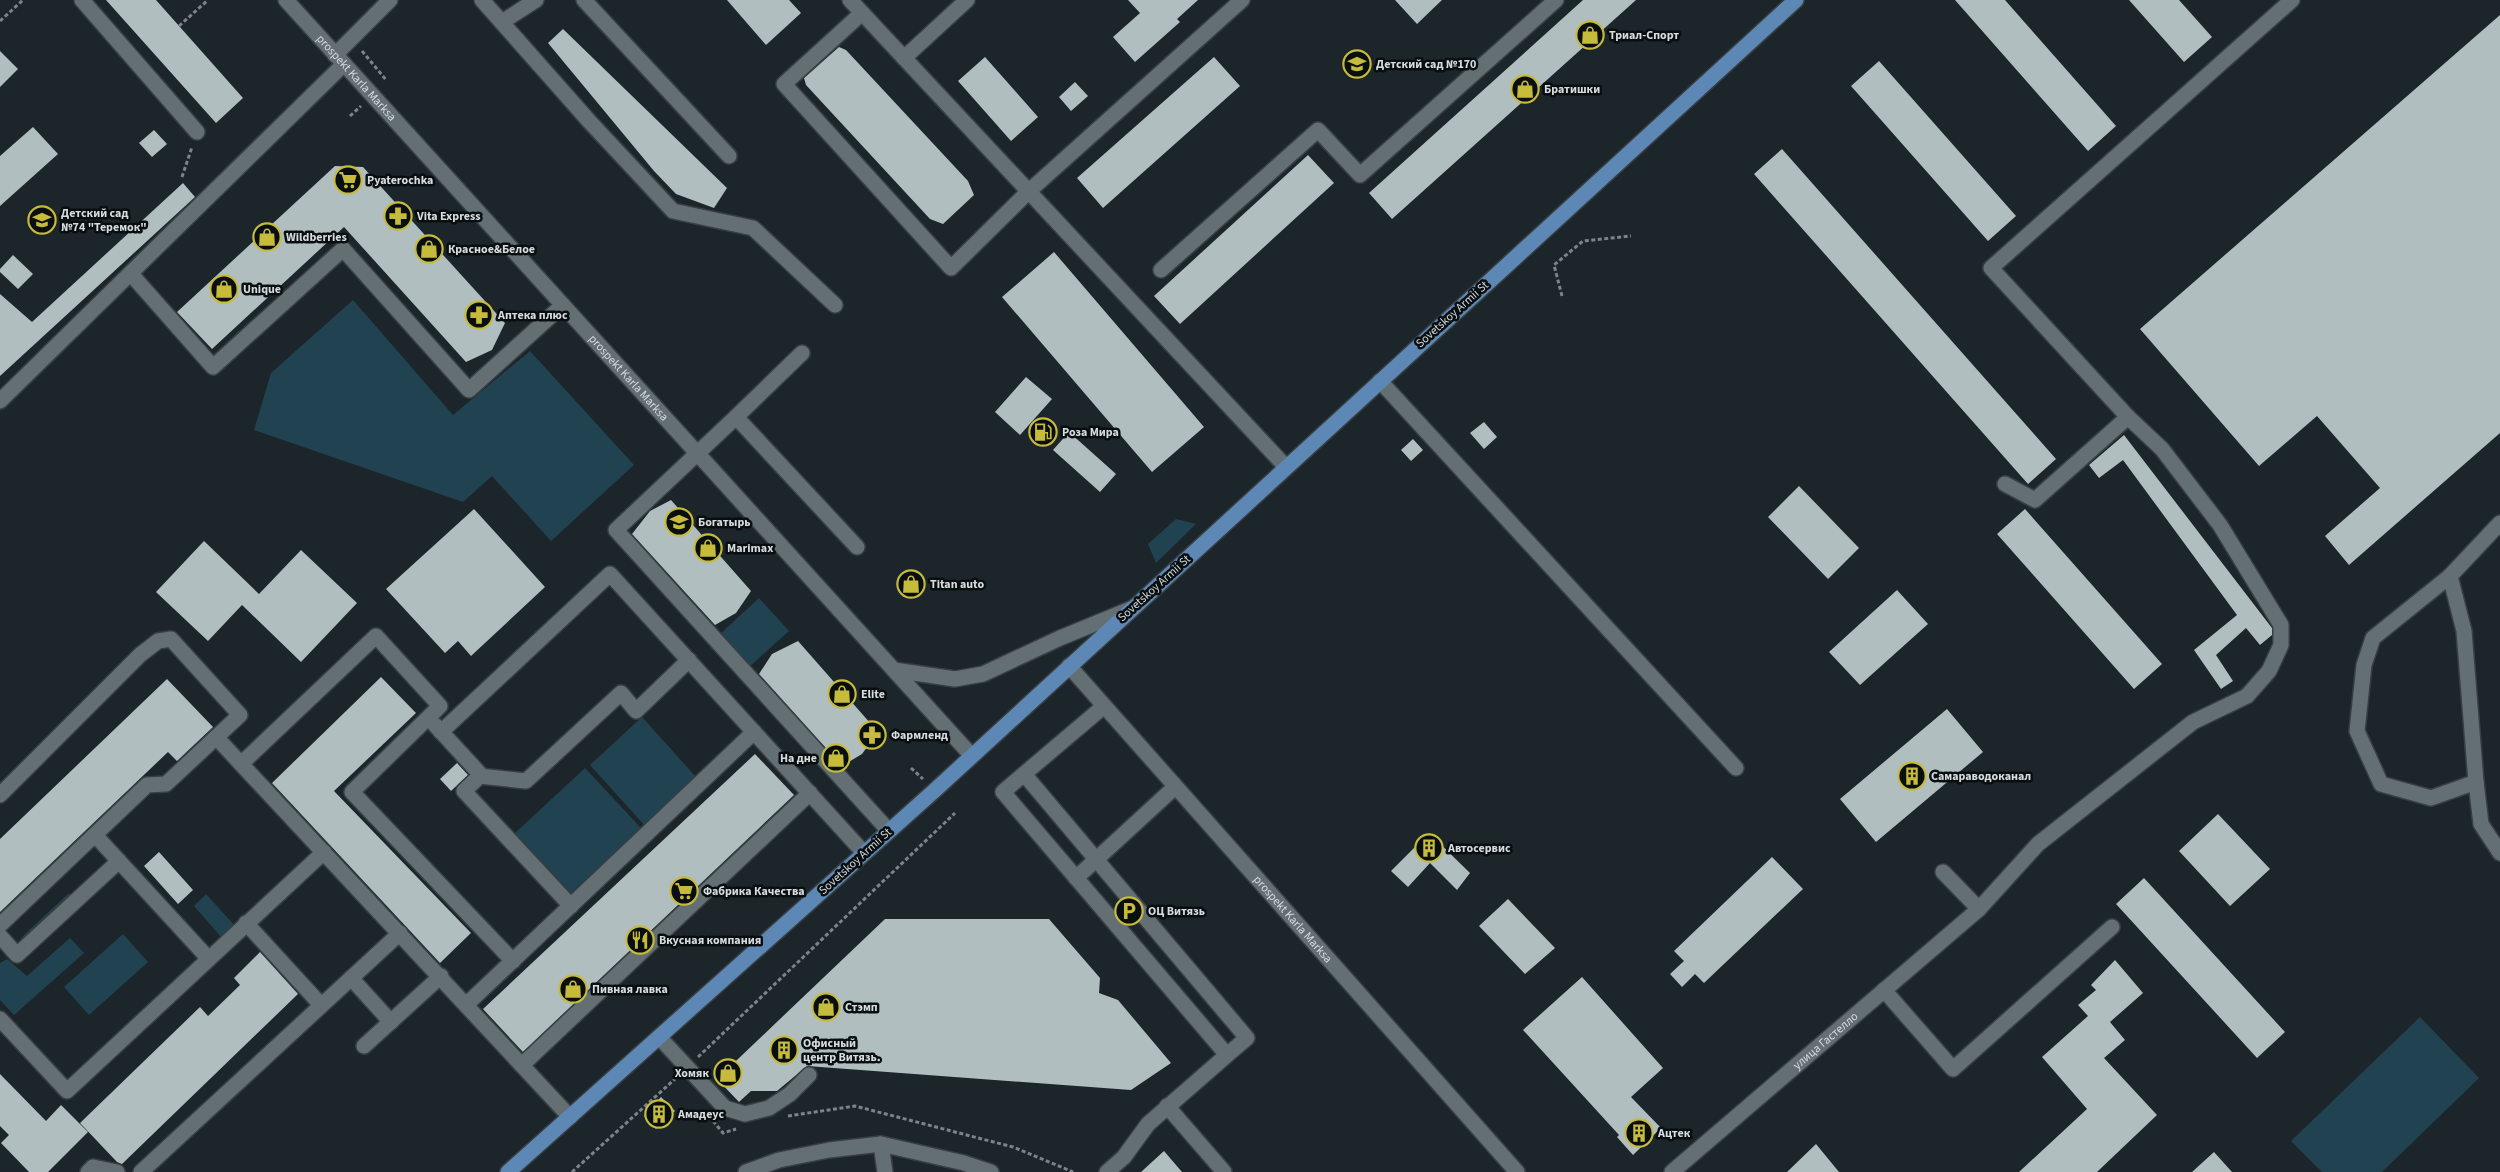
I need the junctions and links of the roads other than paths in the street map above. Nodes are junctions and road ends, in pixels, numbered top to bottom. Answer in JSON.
{"nodes":[{"id":1,"x":82,"y":0,"type":"edge"},
{"id":2,"x":286,"y":0,"type":"edge"},
{"id":3,"x":390,"y":0,"type":"edge"},
{"id":4,"x":482,"y":0,"type":"edge"},
{"id":5,"x":536,"y":0,"type":"edge"},
{"id":6,"x":584,"y":0,"type":"edge"},
{"id":7,"x":850,"y":0,"type":"edge"},
{"id":8,"x":967,"y":0,"type":"edge"},
{"id":9,"x":1242,"y":0,"type":"edge"},
{"id":10,"x":1556,"y":0,"type":"edge"},
{"id":11,"x":1796,"y":0,"type":"edge"},
{"id":12,"x":2292,"y":0,"type":"edge"},
{"id":13,"x":862,"y":13,"type":"junction"},
{"id":14,"x":502,"y":22,"type":"junction"},
{"id":15,"x":904,"y":58,"type":"junction"},
{"id":16,"x":340,"y":59,"type":"junction"},
{"id":17,"x":197,"y":132,"type":"road end"},
{"id":18,"x":729,"y":156,"type":"dead end"},
{"id":19,"x":1028,"y":192,"type":"junction"},
{"id":20,"x":1161,"y":270,"type":"dead end"},
{"id":21,"x":130,"y":274,"type":"junction"},
{"id":22,"x":563,"y":305,"type":"junction"},
{"id":23,"x":834,"y":305,"type":"dead end"},
{"id":24,"x":802,"y":353,"type":"dead end"},
{"id":25,"x":1380,"y":381,"type":"junction"},
{"id":26,"x":0,"y":401,"type":"edge"},
{"id":27,"x":736,"y":417,"type":"junction"},
{"id":28,"x":2128,"y":417,"type":"junction"},
{"id":29,"x":698,"y":454,"type":"junction"},
{"id":30,"x":1286,"y":467,"type":"junction"},
{"id":31,"x":2004,"y":484,"type":"dead end"},
{"id":32,"x":2500,"y":523,"type":"edge"},
{"id":33,"x":857,"y":546,"type":"dead end"},
{"id":34,"x":2450,"y":576,"type":"junction"},
{"id":35,"x":1132,"y":608,"type":"junction"},
{"id":36,"x":690,"y":662,"type":"junction"},
{"id":37,"x":1069,"y":666,"type":"junction"},
{"id":38,"x":894,"y":670,"type":"junction"},
{"id":39,"x":1103,"y":706,"type":"junction"},
{"id":40,"x":428,"y":718,"type":"junction"},
{"id":41,"x":441,"y":732,"type":"junction"},
{"id":42,"x":754,"y":732,"type":"junction"},
{"id":43,"x":216,"y":737,"type":"junction"},
{"id":44,"x":972,"y":755,"type":"junction"},
{"id":45,"x":241,"y":764,"type":"junction"},
{"id":46,"x":1736,"y":768,"type":"dead end"},
{"id":47,"x":1024,"y":774,"type":"junction"},
{"id":48,"x":480,"y":776,"type":"junction"},
{"id":49,"x":2476,"y":782,"type":"junction"},
{"id":50,"x":1175,"y":787,"type":"junction"},
{"id":51,"x":810,"y":793,"type":"junction"},
{"id":52,"x":0,"y":795,"type":"edge"},
{"id":53,"x":889,"y":831,"type":"junction"},
{"id":54,"x":95,"y":835,"type":"junction"},
{"id":55,"x":324,"y":852,"type":"junction"},
{"id":56,"x":864,"y":853,"type":"junction"},
{"id":57,"x":2500,"y":853,"type":"edge"},
{"id":58,"x":1096,"y":859,"type":"junction"},
{"id":59,"x":119,"y":861,"type":"junction"},
{"id":60,"x":1943,"y":872,"type":"dead end"},
{"id":61,"x":1076,"y":878,"type":"junction"},
{"id":62,"x":571,"y":906,"type":"junction"},
{"id":63,"x":1979,"y":909,"type":"junction"},
{"id":64,"x":246,"y":923,"type":"junction"},
{"id":65,"x":0,"y":924,"type":"edge"},
{"id":66,"x":2112,"y":927,"type":"dead end"},
{"id":67,"x":400,"y":933,"type":"junction"},
{"id":68,"x":0,"y":936,"type":"edge"},
{"id":69,"x":208,"y":958,"type":"junction"},
{"id":70,"x":513,"y":961,"type":"junction"},
{"id":71,"x":441,"y":976,"type":"junction"},
{"id":72,"x":350,"y":978,"type":"junction"},
{"id":73,"x":1884,"y":990,"type":"junction"},
{"id":74,"x":467,"y":1004,"type":"junction"},
{"id":75,"x":321,"y":1005,"type":"junction"},
{"id":76,"x":0,"y":1020,"type":"edge"},
{"id":77,"x":391,"y":1022,"type":"junction"},
{"id":78,"x":659,"y":1036,"type":"junction"},
{"id":79,"x":364,"y":1046,"type":"dead end"},
{"id":80,"x":1227,"y":1055,"type":"junction"},
{"id":81,"x":522,"y":1065,"type":"junction"},
{"id":82,"x":809,"y":1075,"type":"dead end"},
{"id":83,"x":1167,"y":1106,"type":"junction"},
{"id":84,"x":570,"y":1116,"type":"junction"},
{"id":85,"x":881,"y":1144,"type":"junction"},
{"id":86,"x":88,"y":1172,"type":"edge"},
{"id":87,"x":117,"y":1172,"type":"edge"},
{"id":88,"x":142,"y":1172,"type":"edge"},
{"id":89,"x":508,"y":1172,"type":"edge"},
{"id":90,"x":746,"y":1172,"type":"edge"},
{"id":91,"x":884,"y":1172,"type":"edge"},
{"id":92,"x":991,"y":1172,"type":"edge"},
{"id":93,"x":1107,"y":1172,"type":"edge"},
{"id":94,"x":1224,"y":1172,"type":"edge"},
{"id":95,"x":1517,"y":1172,"type":"edge"},
{"id":96,"x":1672,"y":1172,"type":"edge"}],
"edges":[{"from":1,"to":17,"type":"street"},
{"from":2,"to":16,"type":"street","name":"prospekt Karla Marksa"},
{"from":3,"to":16,"type":"street"},
{"from":4,"to":14,"type":"street"},
{"from":5,"to":14,"type":"street"},
{"from":6,"to":18,"type":"street"},
{"from":7,"to":13,"type":"street"},
{"from":8,"to":15,"type":"street"},
{"from":9,"to":19,"type":"street"},
{"from":10,"to":20,"type":"street"},
{"from":11,"to":25,"type":"main road","name":"Sovetskoy Armii St"},
{"from":12,"to":28,"type":"street"},
{"from":13,"to":15,"type":"street"},
{"from":13,"to":19,"type":"street"},
{"from":14,"to":23,"type":"street"},
{"from":15,"to":19,"type":"street"},
{"from":16,"to":21,"type":"street"},
{"from":16,"to":22,"type":"street","name":"prospekt Karla Marksa"},
{"from":19,"to":30,"type":"street"},
{"from":21,"to":22,"type":"street"},
{"from":21,"to":26,"type":"street"},
{"from":22,"to":29,"type":"street","name":"prospekt Karla Marksa"},
{"from":24,"to":27,"type":"street"},
{"from":25,"to":30,"type":"main road","name":"Sovetskoy Armii St"},
{"from":25,"to":46,"type":"street"},
{"from":27,"to":29,"type":"street"},
{"from":27,"to":33,"type":"street"},
{"from":28,"to":31,"type":"street"},
{"from":28,"to":63,"type":"street","name":"улица Гастелло"},
{"from":29,"to":38,"type":"street","name":"prospekt Karla Marksa"},
{"from":29,"to":53,"type":"street"},
{"from":30,"to":35,"type":"main road","name":"Sovetskoy Armii St"},
{"from":32,"to":34,"type":"street"},
{"from":34,"to":49,"type":"street"},
{"from":34,"to":49,"type":"street"},
{"from":35,"to":37,"type":"main road","name":"Sovetskoy Armii St"},
{"from":35,"to":38,"type":"street"},
{"from":36,"to":41,"type":"street"},
{"from":36,"to":42,"type":"street"},
{"from":36,"to":48,"type":"street"},
{"from":37,"to":39,"type":"street","name":"prospekt Karla Marksa"},
{"from":37,"to":44,"type":"main road","name":"Sovetskoy Armii St"},
{"from":38,"to":44,"type":"street","name":"prospekt Karla Marksa"},
{"from":39,"to":47,"type":"street"},
{"from":39,"to":50,"type":"street","name":"prospekt Karla Marksa"},
{"from":40,"to":41,"type":"street"},
{"from":40,"to":45,"type":"street"},
{"from":40,"to":70,"type":"street"},
{"from":41,"to":48,"type":"street"},
{"from":42,"to":51,"type":"street"},
{"from":42,"to":62,"type":"street"},
{"from":43,"to":45,"type":"street"},
{"from":43,"to":52,"type":"street"},
{"from":43,"to":54,"type":"street"},
{"from":44,"to":53,"type":"main road","name":"Sovetskoy Armii St"},
{"from":45,"to":55,"type":"street"},
{"from":47,"to":58,"type":"street"},
{"from":47,"to":61,"type":"street"},
{"from":48,"to":62,"type":"street"},
{"from":49,"to":57,"type":"street"},
{"from":50,"to":58,"type":"street"},
{"from":50,"to":95,"type":"street","name":"prospekt Karla Marksa"},
{"from":51,"to":56,"type":"street"},
{"from":51,"to":81,"type":"street"},
{"from":53,"to":56,"type":"main road","name":"Sovetskoy Armii St"},
{"from":54,"to":59,"type":"street"},
{"from":54,"to":65,"type":"street"},
{"from":55,"to":64,"type":"street"},
{"from":55,"to":67,"type":"street"},
{"from":56,"to":78,"type":"main road","name":"Sovetskoy Armii St"},
{"from":58,"to":61,"type":"street"},
{"from":58,"to":80,"type":"street"},
{"from":59,"to":68,"type":"street"},
{"from":59,"to":69,"type":"street"},
{"from":60,"to":63,"type":"street"},
{"from":61,"to":80,"type":"street"},
{"from":62,"to":70,"type":"street"},
{"from":63,"to":73,"type":"street","name":"улица Гастелло"},
{"from":64,"to":69,"type":"street"},
{"from":64,"to":75,"type":"street"},
{"from":66,"to":73,"type":"street"},
{"from":67,"to":71,"type":"street"},
{"from":67,"to":72,"type":"street"},
{"from":69,"to":76,"type":"street"},
{"from":70,"to":74,"type":"street"},
{"from":71,"to":74,"type":"street"},
{"from":71,"to":77,"type":"street"},
{"from":72,"to":75,"type":"street"},
{"from":72,"to":77,"type":"street"},
{"from":73,"to":96,"type":"street","name":"улица Гастелло"},
{"from":74,"to":81,"type":"street"},
{"from":75,"to":88,"type":"street"},
{"from":77,"to":79,"type":"street"},
{"from":78,"to":82,"type":"street"},
{"from":78,"to":84,"type":"main road","name":"Sovetskoy Armii St"},
{"from":80,"to":83,"type":"street"},
{"from":81,"to":84,"type":"street"},
{"from":83,"to":93,"type":"street"},
{"from":83,"to":94,"type":"street"},
{"from":84,"to":89,"type":"main road","name":"Sovetskoy Armii St"},
{"from":85,"to":90,"type":"street"},
{"from":85,"to":91,"type":"street"},
{"from":85,"to":92,"type":"street"},
{"from":86,"to":87,"type":"street"}]}
